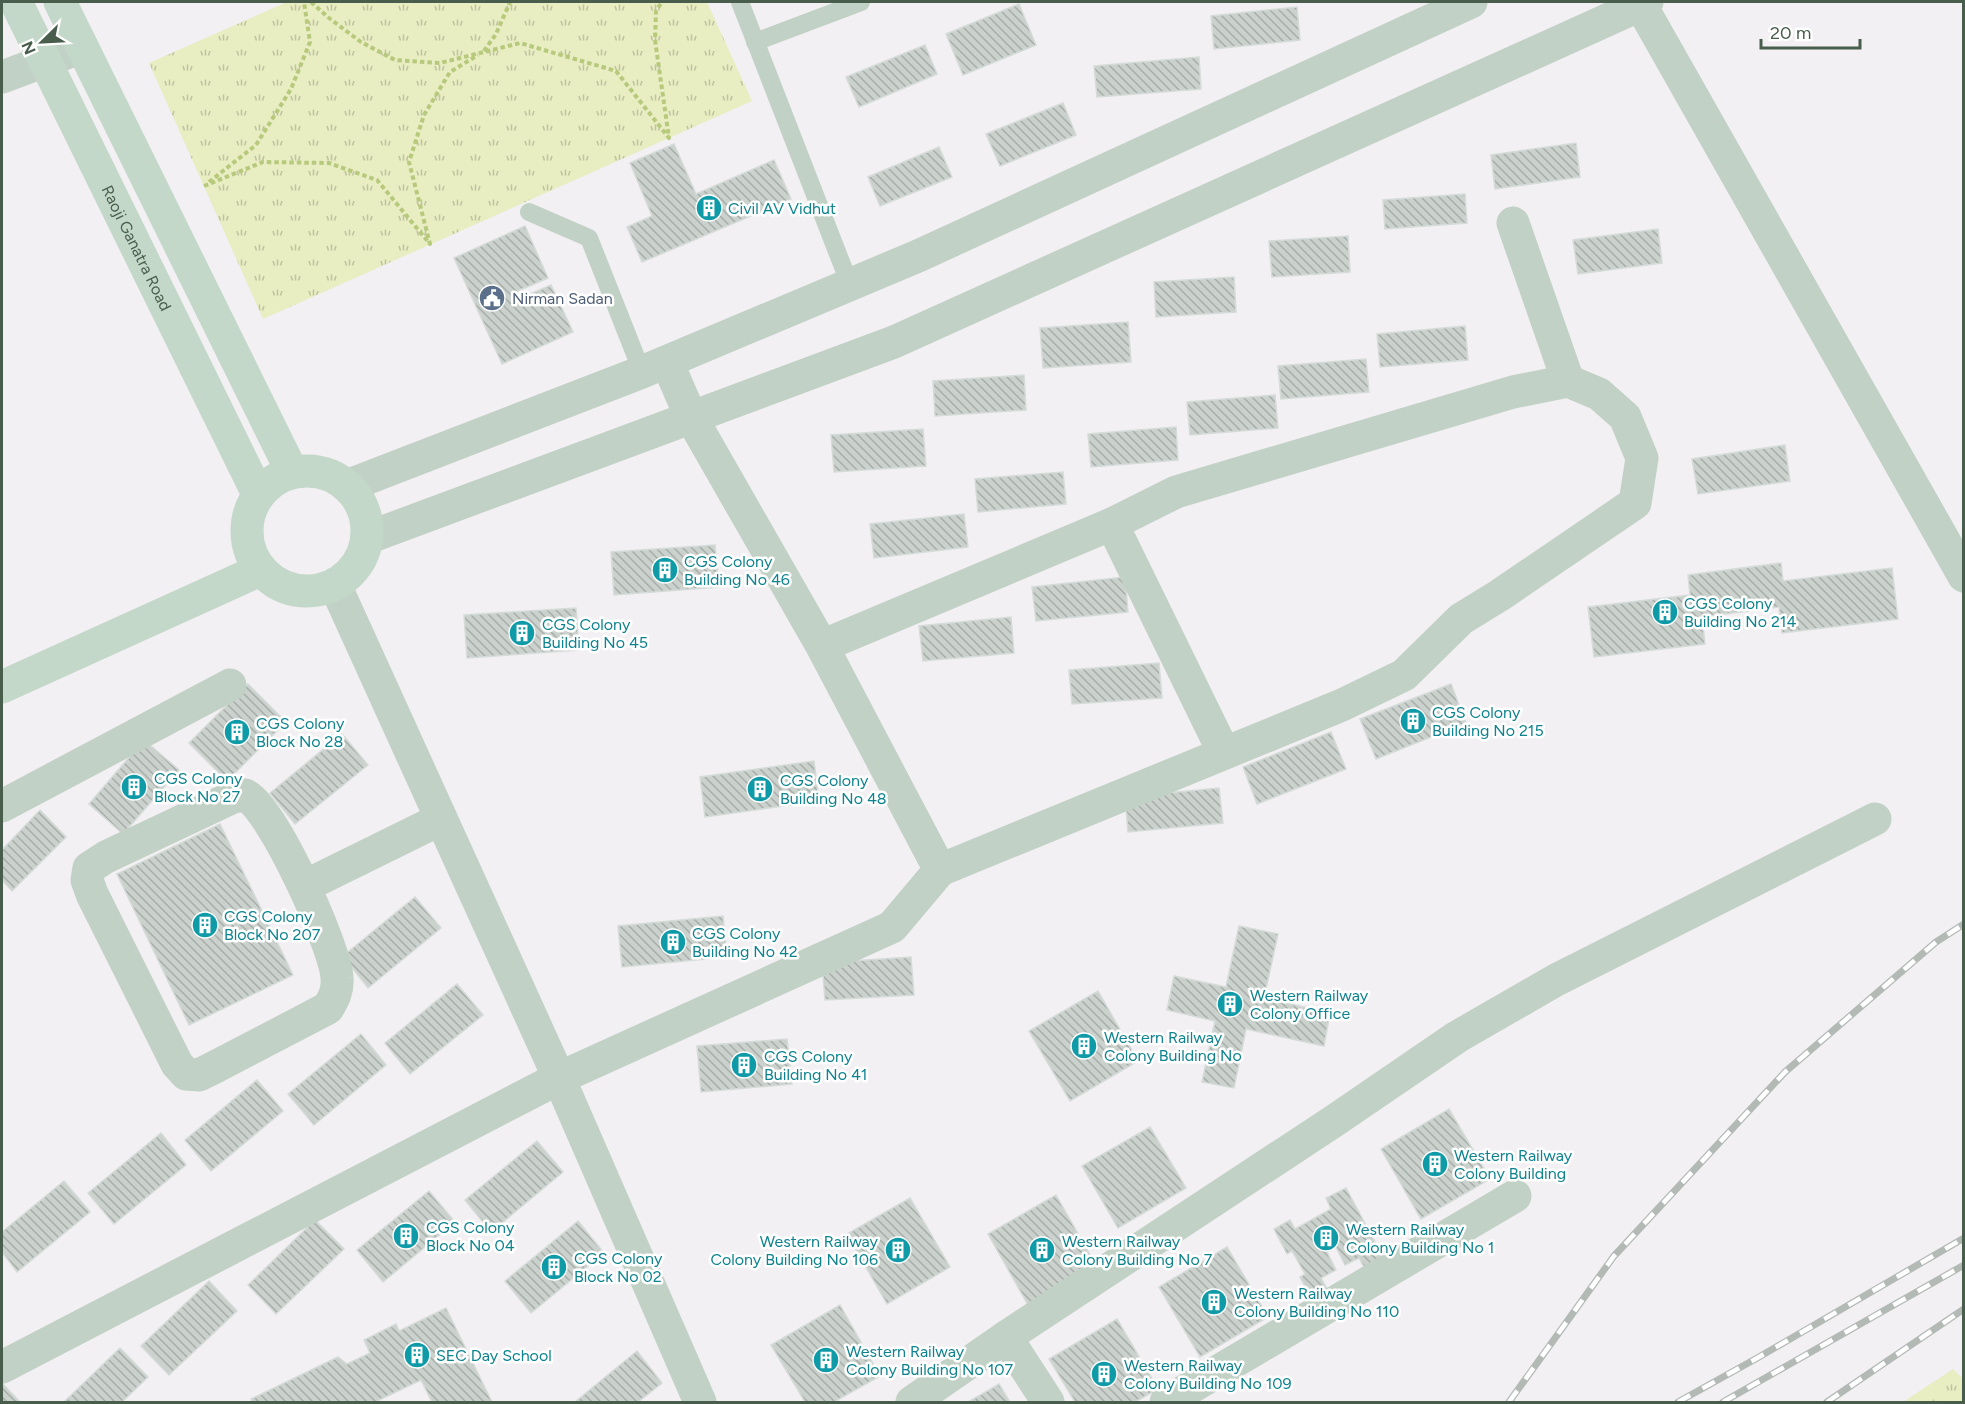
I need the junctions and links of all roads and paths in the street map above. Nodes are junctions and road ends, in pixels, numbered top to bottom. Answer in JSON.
{"nodes":[{"id":1,"x":16,"y":2,"type":"edge"},
{"id":2,"x":60,"y":2,"type":"edge"},
{"id":3,"x":304,"y":2,"type":"edge"},
{"id":4,"x":311,"y":2,"type":"edge"},
{"id":5,"x":510,"y":2,"type":"edge"},
{"id":6,"x":662,"y":2,"type":"edge"},
{"id":7,"x":740,"y":2,"type":"edge"},
{"id":8,"x":861,"y":2,"type":"edge"},
{"id":9,"x":1471,"y":2,"type":"edge"},
{"id":10,"x":1642,"y":3,"type":"edge"},
{"id":11,"x":755,"y":42,"type":"junction"},
{"id":12,"x":82,"y":47,"type":"junction"},
{"id":13,"x":483,"y":52,"type":"junction"},
{"id":14,"x":44,"y":63,"type":"junction"},
{"id":15,"x":2,"y":77,"type":"edge"},
{"id":16,"x":530,"y":212,"type":"dead end"},
{"id":17,"x":1513,"y":223,"type":"dead end"},
{"id":18,"x":850,"y":285,"type":"junction"},
{"id":19,"x":655,"y":367,"type":"junction"},
{"id":20,"x":1568,"y":381,"type":"junction"},
{"id":21,"x":691,"y":417,"type":"junction"},
{"id":22,"x":292,"y":472,"type":"junction"},
{"id":23,"x":347,"y":486,"type":"junction"},
{"id":24,"x":258,"y":494,"type":"junction"},
{"id":25,"x":1112,"y":524,"type":"junction"},
{"id":26,"x":367,"y":538,"type":"junction"},
{"id":27,"x":260,"y":570,"type":"junction"},
{"id":28,"x":1964,"y":576,"type":"edge"},
{"id":29,"x":335,"y":585,"type":"junction"},
{"id":30,"x":822,"y":646,"type":"junction"},
{"id":31,"x":230,"y":684,"type":"dead end"},
{"id":32,"x":2,"y":687,"type":"edge"},
{"id":33,"x":1224,"y":753,"type":"junction"},
{"id":34,"x":2,"y":806,"type":"edge"},
{"id":35,"x":441,"y":819,"type":"junction"},
{"id":36,"x":1875,"y":819,"type":"dead end"},
{"id":37,"x":940,"y":870,"type":"junction"},
{"id":38,"x":305,"y":886,"type":"junction"},
{"id":39,"x":559,"y":1078,"type":"junction"},
{"id":40,"x":1515,"y":1196,"type":"dead end"},
{"id":41,"x":1006,"y":1336,"type":"junction"},
{"id":42,"x":2,"y":1367,"type":"edge"},
{"id":43,"x":700,"y":1402,"type":"edge"},
{"id":44,"x":912,"y":1402,"type":"edge"},
{"id":45,"x":1048,"y":1402,"type":"edge"},
{"id":46,"x":1166,"y":1402,"type":"edge"}],
"edges":[{"from":1,"to":14,"type":"street","name":"Raoji Ganatra Road"},
{"from":2,"to":12,"type":"street"},
{"from":3,"to":13,"type":"path"},
{"from":4,"to":13,"type":"path"},
{"from":5,"to":13,"type":"path"},
{"from":6,"to":13,"type":"path"},
{"from":7,"to":11,"type":"lane"},
{"from":8,"to":11,"type":"lane"},
{"from":9,"to":18,"type":"street"},
{"from":10,"to":21,"type":"street"},
{"from":10,"to":28,"type":"street"},
{"from":11,"to":18,"type":"lane"},
{"from":12,"to":14,"type":"street"},
{"from":12,"to":22,"type":"street"},
{"from":14,"to":15,"type":"street"},
{"from":14,"to":24,"type":"street","name":"Raoji Ganatra Road"},
{"from":16,"to":19,"type":"lane"},
{"from":17,"to":20,"type":"street"},
{"from":18,"to":19,"type":"street"},
{"from":19,"to":21,"type":"street"},
{"from":19,"to":23,"type":"street"},
{"from":20,"to":25,"type":"street"},
{"from":20,"to":33,"type":"street"},
{"from":21,"to":26,"type":"street"},
{"from":21,"to":30,"type":"street"},
{"from":22,"to":23,"type":"street"},
{"from":22,"to":24,"type":"street"},
{"from":23,"to":26,"type":"street"},
{"from":24,"to":27,"type":"street"},
{"from":25,"to":30,"type":"street"},
{"from":25,"to":33,"type":"street"},
{"from":26,"to":29,"type":"street"},
{"from":27,"to":29,"type":"street"},
{"from":27,"to":32,"type":"street"},
{"from":29,"to":35,"type":"street"},
{"from":30,"to":37,"type":"street"},
{"from":31,"to":34,"type":"street"},
{"from":33,"to":37,"type":"street"},
{"from":35,"to":38,"type":"street"},
{"from":35,"to":39,"type":"street"},
{"from":36,"to":41,"type":"street"},
{"from":37,"to":39,"type":"street"},
{"from":38,"to":38,"type":"street"},
{"from":39,"to":42,"type":"street"},
{"from":39,"to":43,"type":"street"},
{"from":40,"to":46,"type":"street"},
{"from":41,"to":44,"type":"street"},
{"from":41,"to":45,"type":"street"}]}
